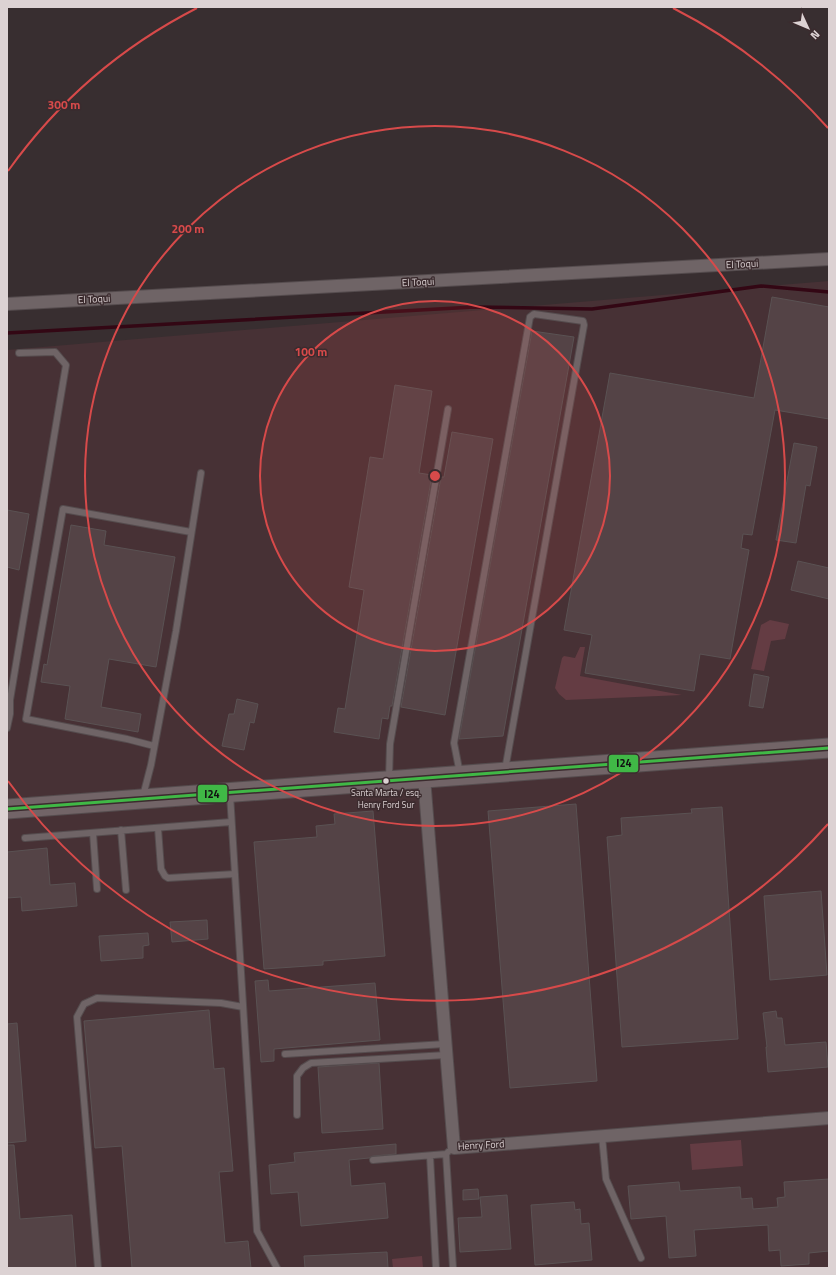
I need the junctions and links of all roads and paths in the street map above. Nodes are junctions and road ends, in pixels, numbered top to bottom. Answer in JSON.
{"nodes":[{"id":1,"x":829,"y":259,"type":"edge"},
{"id":2,"x":7,"y":304,"type":"edge"},
{"id":3,"x":19,"y":353,"type":"dead end"},
{"id":4,"x":448,"y":409,"type":"dead end"},
{"id":5,"x":201,"y":474,"type":"dead end"},
{"id":6,"x":191,"y":532,"type":"junction"},
{"id":7,"x":7,"y":728,"type":"edge"},
{"id":8,"x":154,"y":746,"type":"junction"},
{"id":9,"x":829,"y":748,"type":"edge"},
{"id":10,"x":505,"y":772,"type":"junction"},
{"id":11,"x":461,"y":775,"type":"junction"},
{"id":12,"x":424,"y":778,"type":"junction"},
{"id":13,"x":389,"y":781,"type":"junction"},
{"id":14,"x":230,"y":793,"type":"junction"},
{"id":15,"x":142,"y":799,"type":"junction"},
{"id":16,"x":7,"y":809,"type":"edge"},
{"id":17,"x":231,"y":822,"type":"junction"},
{"id":18,"x":158,"y":828,"type":"junction"},
{"id":19,"x":121,"y":830,"type":"junction"},
{"id":20,"x":93,"y":833,"type":"junction"},
{"id":21,"x":25,"y":838,"type":"dead end"},
{"id":22,"x":235,"y":874,"type":"junction"},
{"id":23,"x":97,"y":889,"type":"dead end"},
{"id":24,"x":126,"y":890,"type":"dead end"},
{"id":25,"x":243,"y":1007,"type":"junction"},
{"id":26,"x":446,"y":1049,"type":"junction"},
{"id":27,"x":285,"y":1054,"type":"dead end"},
{"id":28,"x":297,"y":1114,"type":"dead end"},
{"id":29,"x":829,"y":1118,"type":"edge"},
{"id":30,"x":602,"y":1136,"type":"junction"},
{"id":31,"x":450,"y":1151,"type":"junction"},
{"id":32,"x":430,"y":1156,"type":"junction"},
{"id":33,"x":373,"y":1160,"type":"dead end"},
{"id":34,"x":640,"y":1258,"type":"dead end"},
{"id":35,"x":98,"y":1268,"type":"edge"},
{"id":36,"x":278,"y":1268,"type":"edge"},
{"id":37,"x":436,"y":1268,"type":"edge"},
{"id":38,"x":453,"y":1268,"type":"edge"}],
"edges":[{"from":1,"to":2,"type":"street","name":"El Toqui"},
{"from":3,"to":7,"type":"lane"},
{"from":4,"to":13,"type":"lane"},
{"from":5,"to":6,"type":"lane"},
{"from":6,"to":8,"type":"lane"},
{"from":6,"to":8,"type":"lane"},
{"from":8,"to":15,"type":"lane"},
{"from":9,"to":10,"type":"main road"},
{"from":10,"to":11,"type":"main road"},
{"from":10,"to":11,"type":"lane"},
{"from":11,"to":12,"type":"main road"},
{"from":12,"to":13,"type":"main road"},
{"from":12,"to":26,"type":"street","name":"Henry Ford"},
{"from":13,"to":14,"type":"main road"},
{"from":14,"to":15,"type":"main road"},
{"from":14,"to":17,"type":"lane"},
{"from":15,"to":16,"type":"main road"},
{"from":17,"to":18,"type":"lane"},
{"from":17,"to":22,"type":"lane"},
{"from":18,"to":19,"type":"lane"},
{"from":18,"to":22,"type":"lane"},
{"from":19,"to":20,"type":"lane"},
{"from":19,"to":24,"type":"lane"},
{"from":20,"to":21,"type":"lane"},
{"from":20,"to":23,"type":"lane"},
{"from":22,"to":25,"type":"lane"},
{"from":25,"to":35,"type":"lane"},
{"from":25,"to":36,"type":"lane"},
{"from":26,"to":27,"type":"lane"},
{"from":26,"to":28,"type":"lane"},
{"from":26,"to":31,"type":"street","name":"Henry Ford"},
{"from":29,"to":30,"type":"street","name":"Henry Ford"},
{"from":30,"to":31,"type":"street","name":"Henry Ford"},
{"from":30,"to":34,"type":"lane"},
{"from":31,"to":32,"type":"lane"},
{"from":31,"to":38,"type":"lane"},
{"from":32,"to":33,"type":"lane"},
{"from":32,"to":37,"type":"lane"}]}
